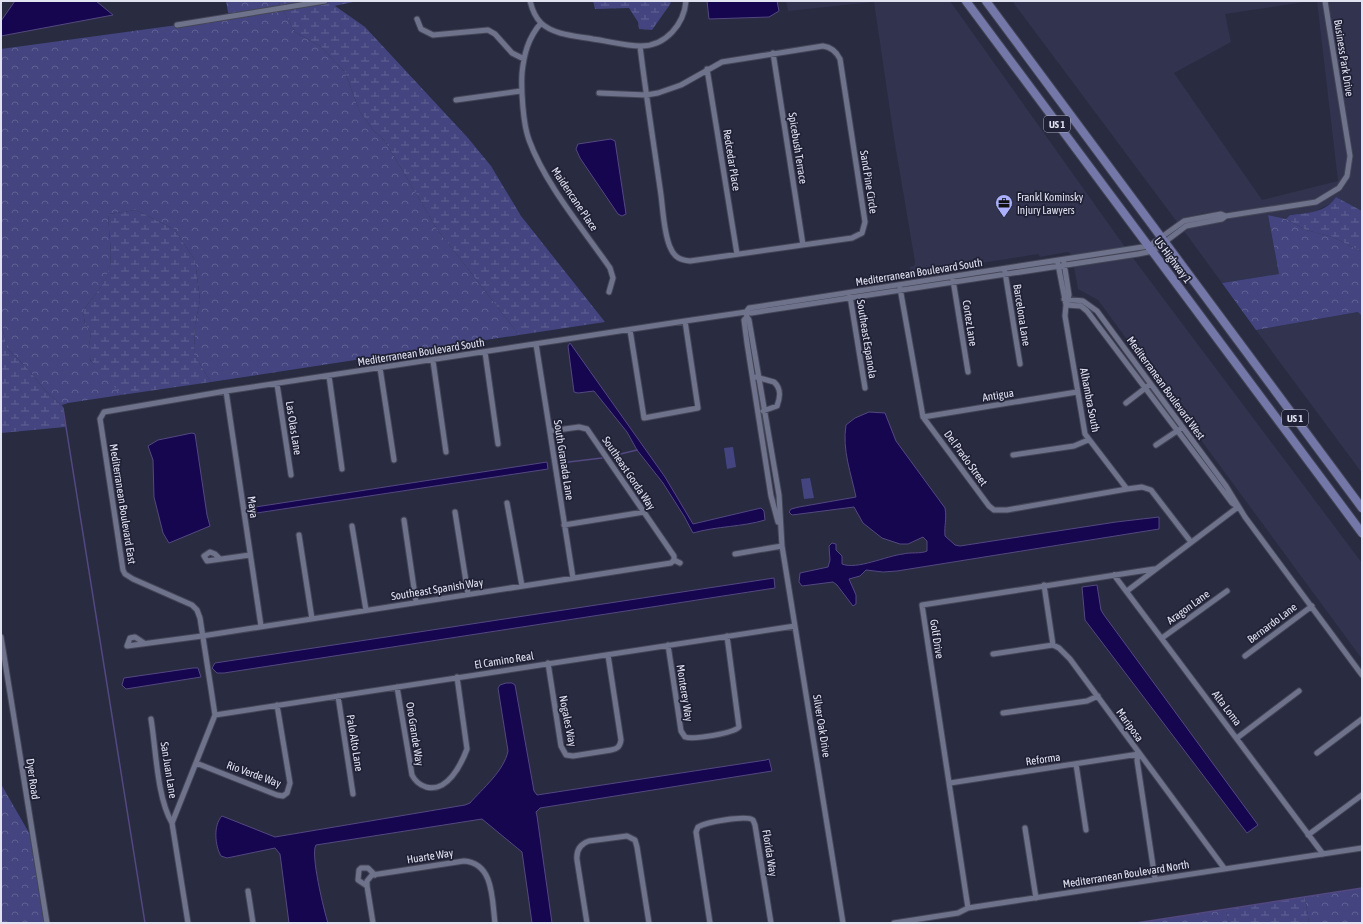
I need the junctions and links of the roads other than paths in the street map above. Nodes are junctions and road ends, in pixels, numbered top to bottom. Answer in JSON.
{"nodes":[{"id":1,"x":325,"y":1,"type":"edge"},
{"id":2,"x":530,"y":1,"type":"edge"},
{"id":3,"x":686,"y":1,"type":"edge"},
{"id":4,"x":966,"y":1,"type":"edge"},
{"id":5,"x":986,"y":1,"type":"edge"},
{"id":6,"x":1325,"y":1,"type":"edge"},
{"id":7,"x":417,"y":18,"type":"dead end"},
{"id":8,"x":541,"y":23,"type":"junction"},
{"id":9,"x":177,"y":25,"type":"dead end"},
{"id":10,"x":640,"y":46,"type":"junction"},
{"id":11,"x":772,"y":53,"type":"junction"},
{"id":12,"x":524,"y":59,"type":"junction"},
{"id":13,"x":707,"y":69,"type":"junction"},
{"id":14,"x":521,"y":91,"type":"junction"},
{"id":15,"x":599,"y":93,"type":"dead end"},
{"id":16,"x":646,"y":95,"type":"junction"},
{"id":17,"x":456,"y":100,"type":"dead end"},
{"id":18,"x":1164,"y":241,"type":"junction"},
{"id":19,"x":803,"y":245,"type":"junction"},
{"id":20,"x":1151,"y":249,"type":"junction"},
{"id":21,"x":737,"y":254,"type":"junction"},
{"id":22,"x":1064,"y":263,"type":"junction"},
{"id":23,"x":1058,"y":264,"type":"junction"},
{"id":24,"x":1005,"y":272,"type":"junction"},
{"id":25,"x":953,"y":280,"type":"junction"},
{"id":26,"x":900,"y":288,"type":"junction"},
{"id":27,"x":609,"y":292,"type":"dead end"},
{"id":28,"x":850,"y":295,"type":"junction"},
{"id":29,"x":1067,"y":299,"type":"junction"},
{"id":30,"x":1066,"y":305,"type":"junction"},
{"id":31,"x":746,"y":314,"type":"junction"},
{"id":32,"x":685,"y":321,"type":"junction"},
{"id":33,"x":630,"y":330,"type":"junction"},
{"id":34,"x":536,"y":344,"type":"junction"},
{"id":35,"x":485,"y":352,"type":"junction"},
{"id":36,"x":433,"y":361,"type":"junction"},
{"id":37,"x":1020,"y":364,"type":"dead end"},
{"id":38,"x":380,"y":368,"type":"junction"},
{"id":39,"x":968,"y":372,"type":"dead end"},
{"id":40,"x":329,"y":376,"type":"junction"},
{"id":41,"x":759,"y":377,"type":"junction"},
{"id":42,"x":753,"y":378,"type":"junction"},
{"id":43,"x":277,"y":384,"type":"junction"},
{"id":44,"x":1151,"y":385,"type":"junction"},
{"id":45,"x":865,"y":388,"type":"dead end"},
{"id":46,"x":1146,"y":388,"type":"junction"},
{"id":47,"x":226,"y":391,"type":"junction"},
{"id":48,"x":1077,"y":392,"type":"junction"},
{"id":49,"x":1126,"y":403,"type":"dead end"},
{"id":50,"x":765,"y":411,"type":"junction"},
{"id":51,"x":758,"y":412,"type":"junction"},
{"id":52,"x":101,"y":415,"type":"joint"},
{"id":53,"x":923,"y":417,"type":"junction"},
{"id":54,"x":1180,"y":429,"type":"junction"},
{"id":55,"x":550,"y":431,"type":"junction"},
{"id":56,"x":1088,"y":440,"type":"junction"},
{"id":57,"x":498,"y":444,"type":"dead end"},
{"id":58,"x":1156,"y":445,"type":"dead end"},
{"id":59,"x":446,"y":452,"type":"dead end"},
{"id":60,"x":1013,"y":455,"type":"dead end"},
{"id":61,"x":394,"y":460,"type":"dead end"},
{"id":62,"x":342,"y":469,"type":"dead end"},
{"id":63,"x":291,"y":475,"type":"dead end"},
{"id":64,"x":1127,"y":489,"type":"junction"},
{"id":65,"x":507,"y":503,"type":"dead end"},
{"id":66,"x":1238,"y":507,"type":"junction"},
{"id":67,"x":1362,"y":508,"type":"edge"},
{"id":68,"x":455,"y":512,"type":"dead end"},
{"id":69,"x":644,"y":512,"type":"junction"},
{"id":70,"x":404,"y":520,"type":"dead end"},
{"id":71,"x":564,"y":525,"type":"junction"},
{"id":72,"x":352,"y":526,"type":"dead end"},
{"id":73,"x":1360,"y":529,"type":"edge"},
{"id":74,"x":780,"y":533,"type":"junction"},
{"id":75,"x":299,"y":534,"type":"dead end"},
{"id":76,"x":1191,"y":542,"type":"junction"},
{"id":77,"x":782,"y":546,"type":"junction"},
{"id":78,"x":735,"y":554,"type":"dead end"},
{"id":79,"x":250,"y":555,"type":"junction"},
{"id":80,"x":220,"y":559,"type":"dead end"},
{"id":81,"x":674,"y":560,"type":"junction"},
{"id":82,"x":680,"y":563,"type":"dead end"},
{"id":83,"x":1154,"y":569,"type":"junction"},
{"id":84,"x":1114,"y":575,"type":"junction"},
{"id":85,"x":573,"y":578,"type":"junction"},
{"id":86,"x":1044,"y":585,"type":"junction"},
{"id":87,"x":522,"y":586,"type":"junction"},
{"id":88,"x":1127,"y":591,"type":"junction"},
{"id":89,"x":1227,"y":591,"type":"dead end"},
{"id":90,"x":468,"y":594,"type":"junction"},
{"id":91,"x":416,"y":602,"type":"junction"},
{"id":92,"x":1312,"y":606,"type":"junction"},
{"id":93,"x":366,"y":610,"type":"junction"},
{"id":94,"x":312,"y":619,"type":"junction"},
{"id":95,"x":261,"y":626,"type":"junction"},
{"id":96,"x":795,"y":626,"type":"junction"},
{"id":97,"x":202,"y":636,"type":"junction"},
{"id":98,"x":727,"y":636,"type":"junction"},
{"id":99,"x":1,"y":637,"type":"edge"},
{"id":100,"x":1162,"y":638,"type":"junction"},
{"id":101,"x":144,"y":644,"type":"dead end"},
{"id":102,"x":668,"y":645,"type":"junction"},
{"id":103,"x":1053,"y":645,"type":"junction"},
{"id":104,"x":608,"y":654,"type":"junction"},
{"id":105,"x":993,"y":654,"type":"dead end"},
{"id":106,"x":1245,"y":656,"type":"dead end"},
{"id":107,"x":548,"y":663,"type":"junction"},
{"id":108,"x":1362,"y":675,"type":"edge"},
{"id":109,"x":457,"y":677,"type":"junction"},
{"id":110,"x":397,"y":687,"type":"junction"},
{"id":111,"x":1299,"y":691,"type":"dead end"},
{"id":112,"x":338,"y":696,"type":"junction"},
{"id":113,"x":1098,"y":696,"type":"junction"},
{"id":114,"x":277,"y":705,"type":"junction"},
{"id":115,"x":1003,"y":714,"type":"dead end"},
{"id":116,"x":215,"y":715,"type":"junction"},
{"id":117,"x":151,"y":719,"type":"dead end"},
{"id":118,"x":1362,"y":719,"type":"edge"},
{"id":119,"x":1237,"y":738,"type":"junction"},
{"id":120,"x":1317,"y":753,"type":"dead end"},
{"id":121,"x":1139,"y":754,"type":"junction"},
{"id":122,"x":196,"y":763,"type":"junction"},
{"id":123,"x":1076,"y":764,"type":"junction"},
{"id":124,"x":950,"y":782,"type":"junction"},
{"id":125,"x":353,"y":794,"type":"dead end"},
{"id":126,"x":1362,"y":795,"type":"edge"},
{"id":127,"x":172,"y":823,"type":"junction"},
{"id":128,"x":1025,"y":828,"type":"dead end"},
{"id":129,"x":1086,"y":830,"type":"dead end"},
{"id":130,"x":1308,"y":835,"type":"junction"},
{"id":131,"x":1362,"y":848,"type":"edge"},
{"id":132,"x":1323,"y":854,"type":"junction"},
{"id":133,"x":1224,"y":868,"type":"junction"},
{"id":134,"x":376,"y":875,"type":"junction"},
{"id":135,"x":1155,"y":879,"type":"junction"},
{"id":136,"x":366,"y":886,"type":"junction"},
{"id":137,"x":248,"y":891,"type":"dead end"},
{"id":138,"x":1036,"y":898,"type":"junction"},
{"id":139,"x":968,"y":908,"type":"junction"},
{"id":140,"x":47,"y":923,"type":"edge"},
{"id":141,"x":188,"y":923,"type":"edge"},
{"id":142,"x":253,"y":923,"type":"edge"},
{"id":143,"x":373,"y":923,"type":"edge"},
{"id":144,"x":495,"y":923,"type":"edge"},
{"id":145,"x":588,"y":923,"type":"edge"},
{"id":146,"x":649,"y":923,"type":"edge"},
{"id":147,"x":710,"y":923,"type":"edge"},
{"id":148,"x":771,"y":923,"type":"edge"},
{"id":149,"x":844,"y":923,"type":"edge"},
{"id":150,"x":894,"y":923,"type":"edge"}],
"edges":[{"from":1,"to":9,"type":"street"},
{"from":2,"to":8,"type":"street"},
{"from":3,"to":10,"type":"street"},
{"from":4,"to":20,"type":"main road","name":"US Highway 1","number":"US 1"},
{"from":5,"to":18,"type":"main road","name":"US Highway 1","number":"US 1"},
{"from":6,"to":18,"type":"street","name":"Business Park Drive"},
{"from":7,"to":12,"type":"street"},
{"from":8,"to":10,"type":"street"},
{"from":8,"to":12,"type":"street","name":"Maidencane Place"},
{"from":10,"to":16,"type":"street","name":"Sand Pine Circle"},
{"from":11,"to":13,"type":"street","name":"Sand Pine Circle"},
{"from":11,"to":19,"type":"street","name":"Spicebush Terrace"},
{"from":11,"to":19,"type":"street","name":"Sand Pine Circle"},
{"from":12,"to":14,"type":"street","name":"Maidencane Place"},
{"from":13,"to":16,"type":"street","name":"Sand Pine Circle"},
{"from":13,"to":21,"type":"street","name":"Redcedar Place"},
{"from":14,"to":17,"type":"street"},
{"from":14,"to":27,"type":"street","name":"Maidencane Place"},
{"from":15,"to":16,"type":"street"},
{"from":16,"to":21,"type":"street","name":"Sand Pine Circle"},
{"from":18,"to":20,"type":"street","name":"Mediterranean Boulevard South"},
{"from":18,"to":67,"type":"main road","name":"US Highway 1","number":"US 1"},
{"from":19,"to":21,"type":"street","name":"Sand Pine Circle"},
{"from":20,"to":22,"type":"street","name":"Mediterranean Boulevard South"},
{"from":20,"to":73,"type":"main road","name":"US Highway 1","number":"US 1"},
{"from":22,"to":23,"type":"street","name":"Mediterranean Boulevard South"},
{"from":22,"to":29,"type":"street","name":"Alhambra South"},
{"from":23,"to":24,"type":"street","name":"Mediterranean Boulevard South"},
{"from":23,"to":29,"type":"street","name":"Alhambra South"},
{"from":24,"to":25,"type":"street","name":"Mediterranean Boulevard South"},
{"from":24,"to":37,"type":"street","name":"Barcelona Lane"},
{"from":25,"to":26,"type":"street","name":"Mediterranean Boulevard South"},
{"from":25,"to":39,"type":"street","name":"Cortez Lane"},
{"from":26,"to":28,"type":"street","name":"Mediterranean Boulevard South"},
{"from":26,"to":53,"type":"street","name":"Del Prado Street"},
{"from":28,"to":31,"type":"street","name":"Mediterranean Boulevard South"},
{"from":28,"to":45,"type":"street","name":"Southeast Espanola"},
{"from":29,"to":30,"type":"street","name":"Alhambra South"},
{"from":29,"to":44,"type":"street","name":"Mediterranean Boulevard West"},
{"from":30,"to":46,"type":"street","name":"Mediterranean Boulevard West"},
{"from":30,"to":48,"type":"street","name":"Alhambra South"},
{"from":31,"to":32,"type":"street","name":"Mediterranean Boulevard South"},
{"from":31,"to":41,"type":"street","name":"Silver Oak Drive"},
{"from":31,"to":42,"type":"street","name":"Silver Oak Drive"},
{"from":32,"to":33,"type":"street","name":"Mediterranean Boulevard South"},
{"from":32,"to":33,"type":"street"},
{"from":33,"to":34,"type":"street","name":"Mediterranean Boulevard South"},
{"from":34,"to":35,"type":"street","name":"Mediterranean Boulevard South"},
{"from":34,"to":55,"type":"street","name":"South Granada Lane"},
{"from":35,"to":36,"type":"street","name":"Mediterranean Boulevard South"},
{"from":35,"to":57,"type":"street"},
{"from":36,"to":38,"type":"street","name":"Mediterranean Boulevard South"},
{"from":36,"to":59,"type":"street"},
{"from":38,"to":40,"type":"street","name":"Mediterranean Boulevard South"},
{"from":38,"to":61,"type":"street"},
{"from":40,"to":43,"type":"street","name":"Mediterranean Boulevard South"},
{"from":40,"to":62,"type":"street"},
{"from":41,"to":42,"type":"street"},
{"from":41,"to":50,"type":"street","name":"Silver Oak Drive"},
{"from":41,"to":50,"type":"street"},
{"from":42,"to":51,"type":"street","name":"Silver Oak Drive"},
{"from":43,"to":47,"type":"street","name":"Mediterranean Boulevard South"},
{"from":43,"to":63,"type":"street","name":"Las Olas Lane"},
{"from":44,"to":46,"type":"street"},
{"from":44,"to":54,"type":"street","name":"Mediterranean Boulevard West"},
{"from":46,"to":49,"type":"street"},
{"from":46,"to":54,"type":"street","name":"Mediterranean Boulevard West"},
{"from":47,"to":52,"type":"street","name":"Mediterranean Boulevard South"},
{"from":47,"to":79,"type":"street","name":"Maya"},
{"from":48,"to":53,"type":"street","name":"Antigua"},
{"from":48,"to":56,"type":"street","name":"Alhambra South"},
{"from":50,"to":51,"type":"street"},
{"from":50,"to":74,"type":"street","name":"Silver Oak Drive"},
{"from":51,"to":74,"type":"street","name":"Silver Oak Drive"},
{"from":52,"to":97,"type":"street","name":"Mediterranean Boulevard East"},
{"from":53,"to":64,"type":"street","name":"Del Prado Street"},
{"from":54,"to":58,"type":"street"},
{"from":54,"to":66,"type":"street","name":"Mediterranean Boulevard West"},
{"from":55,"to":69,"type":"street","name":"Southeast Gorda Way"},
{"from":55,"to":71,"type":"street","name":"South Granada Lane"},
{"from":56,"to":60,"type":"street"},
{"from":56,"to":64,"type":"street","name":"Alhambra South"},
{"from":64,"to":76,"type":"street"},
{"from":65,"to":87,"type":"street"},
{"from":66,"to":76,"type":"street","name":"Golf Drive"},
{"from":66,"to":92,"type":"street","name":"Mediterranean Boulevard West"},
{"from":68,"to":90,"type":"street"},
{"from":69,"to":71,"type":"street"},
{"from":69,"to":81,"type":"street","name":"Southeast Gorda Way"},
{"from":70,"to":91,"type":"street"},
{"from":71,"to":85,"type":"street","name":"South Granada Lane"},
{"from":72,"to":93,"type":"street"},
{"from":74,"to":77,"type":"street","name":"Silver Oak Drive"},
{"from":75,"to":94,"type":"street"},
{"from":76,"to":83,"type":"street","name":"Golf Drive"},
{"from":77,"to":78,"type":"street"},
{"from":77,"to":96,"type":"street","name":"Silver Oak Drive"},
{"from":79,"to":80,"type":"street"},
{"from":79,"to":95,"type":"street","name":"Maya"},
{"from":81,"to":82,"type":"street"},
{"from":81,"to":85,"type":"street","name":"Southeast Spanish Way"},
{"from":83,"to":84,"type":"street","name":"Golf Drive"},
{"from":83,"to":88,"type":"street","name":"Golf Drive"},
{"from":84,"to":86,"type":"street","name":"Golf Drive"},
{"from":84,"to":88,"type":"street","name":"Alta Loma"},
{"from":85,"to":87,"type":"street","name":"Southeast Spanish Way"},
{"from":86,"to":103,"type":"street"},
{"from":86,"to":124,"type":"street","name":"Golf Drive"},
{"from":87,"to":90,"type":"street","name":"Southeast Spanish Way"},
{"from":88,"to":100,"type":"street","name":"Alta Loma"},
{"from":89,"to":100,"type":"street","name":"Aragon Lane"},
{"from":90,"to":91,"type":"street","name":"Southeast Spanish Way"},
{"from":91,"to":93,"type":"street","name":"Southeast Spanish Way"},
{"from":92,"to":106,"type":"street","name":"Bernardo Lane"},
{"from":92,"to":108,"type":"street","name":"Mediterranean Boulevard West"},
{"from":93,"to":94,"type":"street","name":"Southeast Spanish Way"},
{"from":94,"to":95,"type":"street","name":"Southeast Spanish Way"},
{"from":95,"to":97,"type":"street","name":"Southeast Spanish Way"},
{"from":96,"to":98,"type":"street","name":"El Camino Real"},
{"from":96,"to":149,"type":"street","name":"Silver Oak Drive"},
{"from":97,"to":101,"type":"street","name":"Southeast Spanish Way"},
{"from":97,"to":116,"type":"street","name":"Mediterranean Boulevard East"},
{"from":98,"to":102,"type":"street","name":"El Camino Real"},
{"from":98,"to":102,"type":"street","name":"Monterey Way"},
{"from":99,"to":140,"type":"street","name":"Dyer Road"},
{"from":100,"to":119,"type":"street","name":"Alta Loma"},
{"from":102,"to":104,"type":"street","name":"El Camino Real"},
{"from":103,"to":105,"type":"street"},
{"from":103,"to":113,"type":"street","name":"Mariposa"},
{"from":104,"to":107,"type":"street","name":"El Camino Real"},
{"from":104,"to":107,"type":"street","name":"Nogales Way"},
{"from":107,"to":109,"type":"street","name":"El Camino Real"},
{"from":109,"to":110,"type":"street","name":"El Camino Real"},
{"from":109,"to":110,"type":"street","name":"Oro Grande Way"},
{"from":110,"to":112,"type":"street","name":"El Camino Real"},
{"from":111,"to":119,"type":"street"},
{"from":112,"to":114,"type":"street","name":"El Camino Real"},
{"from":112,"to":125,"type":"street","name":"Palo Alto Lane"},
{"from":113,"to":115,"type":"street"},
{"from":113,"to":121,"type":"street","name":"Mariposa"},
{"from":114,"to":116,"type":"street","name":"El Camino Real"},
{"from":114,"to":122,"type":"street","name":"Rio Verde Way"},
{"from":116,"to":122,"type":"street"},
{"from":117,"to":127,"type":"street","name":"San Juan Lane"},
{"from":118,"to":120,"type":"street"},
{"from":119,"to":130,"type":"street","name":"Alta Loma"},
{"from":121,"to":123,"type":"street","name":"Reforma"},
{"from":121,"to":133,"type":"street","name":"Mariposa"},
{"from":121,"to":135,"type":"street"},
{"from":122,"to":127,"type":"street"},
{"from":123,"to":124,"type":"street","name":"Reforma"},
{"from":123,"to":129,"type":"street"},
{"from":124,"to":139,"type":"street","name":"Golf Drive"},
{"from":126,"to":130,"type":"street"},
{"from":127,"to":141,"type":"street"},
{"from":128,"to":138,"type":"street"},
{"from":130,"to":132,"type":"street","name":"Alta Loma"},
{"from":131,"to":132,"type":"street","name":"Mediterranean Boulevard North"},
{"from":132,"to":133,"type":"street","name":"Mediterranean Boulevard North"},
{"from":133,"to":135,"type":"street","name":"Mediterranean Boulevard North"},
{"from":134,"to":136,"type":"street"},
{"from":134,"to":136,"type":"street"},
{"from":134,"to":144,"type":"street","name":"Huarte Way"},
{"from":135,"to":138,"type":"street","name":"Mediterranean Boulevard North"},
{"from":136,"to":143,"type":"street"},
{"from":137,"to":142,"type":"street"},
{"from":138,"to":139,"type":"street","name":"Mediterranean Boulevard North"},
{"from":139,"to":150,"type":"street","name":"Mediterranean Boulevard North"},
{"from":145,"to":146,"type":"street"},
{"from":147,"to":148,"type":"street","name":"Florida Way"}]}
